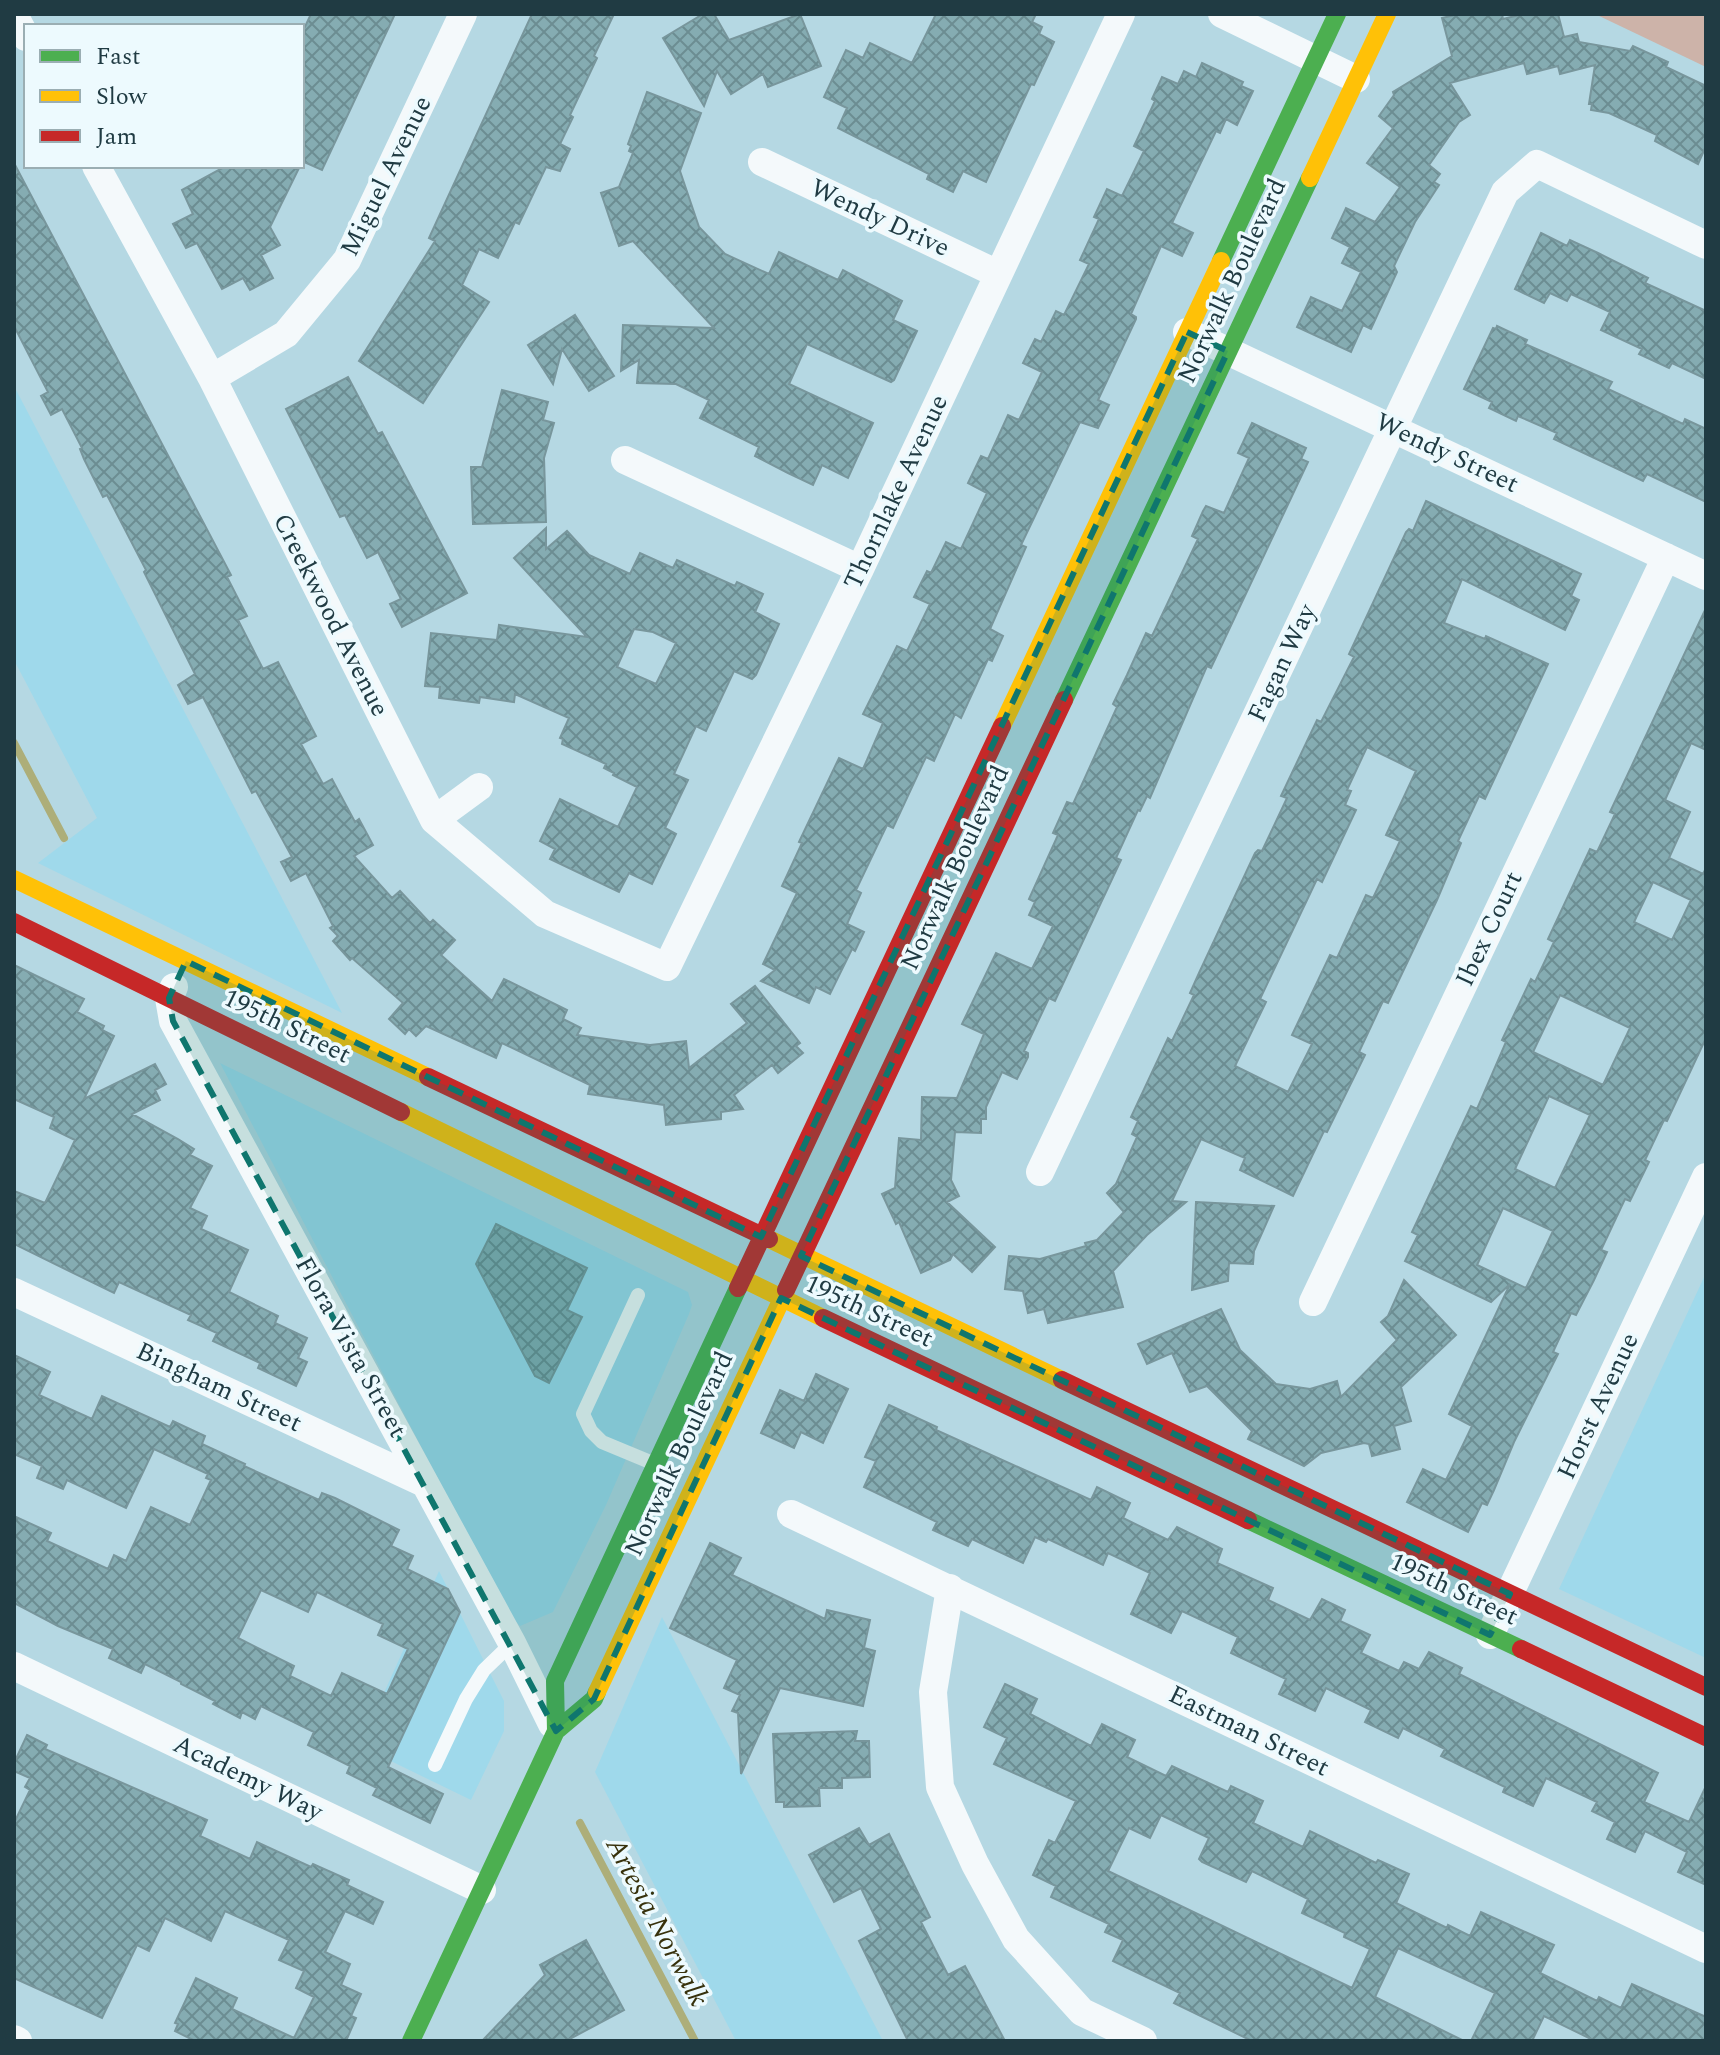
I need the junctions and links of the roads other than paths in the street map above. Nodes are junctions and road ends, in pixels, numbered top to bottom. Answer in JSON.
{"nodes":[{"id":1,"x":463,"y":14,"type":"edge"},
{"id":2,"x":1121,"y":14,"type":"edge"},
{"id":3,"x":1222,"y":14,"type":"edge"},
{"id":4,"x":1337,"y":14,"type":"edge"},
{"id":5,"x":1387,"y":14,"type":"edge"},
{"id":6,"x":14,"y":15,"type":"edge"},
{"id":7,"x":24,"y":33,"type":"edge"},
{"id":8,"x":1316,"y":59,"type":"junction"},
{"id":9,"x":1356,"y":79,"type":"junction"},
{"id":10,"x":762,"y":162,"type":"dead end"},
{"id":11,"x":97,"y":168,"type":"edge"},
{"id":12,"x":1706,"y":245,"type":"edge"},
{"id":13,"x":998,"y":274,"type":"junction"},
{"id":14,"x":1187,"y":332,"type":"junction"},
{"id":15,"x":1228,"y":351,"type":"junction"},
{"id":16,"x":212,"y":378,"type":"junction"},
{"id":17,"x":1393,"y":427,"type":"junction"},
{"id":18,"x":625,"y":460,"type":"dead end"},
{"id":19,"x":1666,"y":557,"type":"junction"},
{"id":20,"x":860,"y":569,"type":"junction"},
{"id":21,"x":1706,"y":576,"type":"edge"},
{"id":22,"x":479,"y":787,"type":"dead end"},
{"id":23,"x":434,"y":820,"type":"junction"},
{"id":24,"x":14,"y":879,"type":"edge"},
{"id":25,"x":14,"y":922,"type":"edge"},
{"id":26,"x":186,"y":961,"type":"junction"},
{"id":27,"x":667,"y":967,"type":"joint"},
{"id":28,"x":169,"y":998,"type":"junction"},
{"id":29,"x":1040,"y":1172,"type":"dead end"},
{"id":30,"x":1706,"y":1177,"type":"edge"},
{"id":31,"x":761,"y":1237,"type":"junction"},
{"id":32,"x":801,"y":1256,"type":"junction"},
{"id":33,"x":742,"y":1279,"type":"junction"},
{"id":34,"x":14,"y":1292,"type":"edge"},
{"id":35,"x":638,"y":1295,"type":"dead end"},
{"id":36,"x":781,"y":1298,"type":"junction"},
{"id":37,"x":1313,"y":1302,"type":"dead end"},
{"id":38,"x":656,"y":1464,"type":"junction"},
{"id":39,"x":424,"y":1483,"type":"junction"},
{"id":40,"x":791,"y":1514,"type":"dead end"},
{"id":41,"x":950,"y":1588,"type":"junction"},
{"id":42,"x":1510,"y":1594,"type":"junction"},
{"id":43,"x":1490,"y":1635,"type":"junction"},
{"id":44,"x":512,"y":1643,"type":"junction"},
{"id":45,"x":14,"y":1666,"type":"edge"},
{"id":46,"x":1706,"y":1687,"type":"edge"},
{"id":47,"x":556,"y":1731,"type":"junction"},
{"id":48,"x":1706,"y":1737,"type":"edge"},
{"id":49,"x":435,"y":1765,"type":"dead end"},
{"id":50,"x":482,"y":1890,"type":"junction"},
{"id":51,"x":1706,"y":1949,"type":"edge"},
{"id":52,"x":411,"y":2041,"type":"edge"},
{"id":53,"x":1143,"y":2041,"type":"edge"}],
"edges":[{"from":1,"to":16,"type":"street","name":"Miguel Avenue"},
{"from":2,"to":13,"type":"street","name":"Thornlake Avenue"},
{"from":3,"to":8,"type":"street"},
{"from":4,"to":8,"type":"main road","name":"Norwalk Boulevard"},
{"from":5,"to":9,"type":"main road","name":"Norwalk Boulevard"},
{"from":6,"to":7,"type":"street"},
{"from":8,"to":9,"type":"street"},
{"from":8,"to":14,"type":"main road","name":"Norwalk Boulevard"},
{"from":9,"to":15,"type":"main road","name":"Norwalk Boulevard"},
{"from":10,"to":13,"type":"street","name":"Wendy Drive"},
{"from":11,"to":16,"type":"street","name":"Creekwood Avenue"},
{"from":12,"to":17,"type":"street","name":"Fagan Way"},
{"from":13,"to":20,"type":"street","name":"Thornlake Avenue"},
{"from":14,"to":15,"type":"street","name":"Wendy Street"},
{"from":14,"to":31,"type":"main road","name":"Norwalk Boulevard"},
{"from":15,"to":17,"type":"street","name":"Wendy Street"},
{"from":15,"to":32,"type":"main road","name":"Norwalk Boulevard"},
{"from":16,"to":23,"type":"street","name":"Creekwood Avenue"},
{"from":17,"to":19,"type":"street","name":"Wendy Street"},
{"from":17,"to":29,"type":"street","name":"Fagan Way"},
{"from":18,"to":20,"type":"street"},
{"from":19,"to":21,"type":"street","name":"Wendy Street"},
{"from":19,"to":37,"type":"street","name":"Ibex Court"},
{"from":20,"to":27,"type":"street","name":"Thornlake Avenue"},
{"from":22,"to":23,"type":"street"},
{"from":23,"to":27,"type":"street","name":"Creekwood Avenue"},
{"from":24,"to":26,"type":"main road","name":"195th Street"},
{"from":25,"to":28,"type":"main road","name":"195th Street"},
{"from":26,"to":28,"type":"street"},
{"from":26,"to":31,"type":"main road","name":"195th Street"},
{"from":28,"to":33,"type":"main road","name":"195th Street"},
{"from":28,"to":39,"type":"street","name":"Flora Vista Street"},
{"from":30,"to":42,"type":"street","name":"Horst Avenue"},
{"from":31,"to":32,"type":"main road","name":"195th Street"},
{"from":31,"to":33,"type":"main road","name":"Norwalk Boulevard"},
{"from":32,"to":36,"type":"main road","name":"Norwalk Boulevard"},
{"from":32,"to":42,"type":"main road","name":"195th Street"},
{"from":33,"to":36,"type":"main road","name":"195th Street"},
{"from":33,"to":38,"type":"main road","name":"Norwalk Boulevard"},
{"from":34,"to":39,"type":"street","name":"Bingham Street"},
{"from":35,"to":38,"type":"lane"},
{"from":36,"to":43,"type":"main road","name":"195th Street"},
{"from":36,"to":47,"type":"main road","name":"Norwalk Boulevard"},
{"from":38,"to":47,"type":"main road","name":"Norwalk Boulevard"},
{"from":39,"to":44,"type":"street","name":"Flora Vista Street"},
{"from":40,"to":41,"type":"street","name":"Eastman Street"},
{"from":41,"to":51,"type":"street","name":"Eastman Street"},
{"from":41,"to":53,"type":"street"},
{"from":42,"to":43,"type":"street","name":"Horst Avenue"},
{"from":42,"to":46,"type":"main road","name":"195th Street"},
{"from":43,"to":48,"type":"main road","name":"195th Street"},
{"from":44,"to":47,"type":"street","name":"Flora Vista Street"},
{"from":44,"to":49,"type":"lane"},
{"from":45,"to":50,"type":"street","name":"Academy Way"},
{"from":47,"to":50,"type":"main road","name":"Norwalk Boulevard"},
{"from":50,"to":52,"type":"main road","name":"Norwalk Boulevard"}]}
